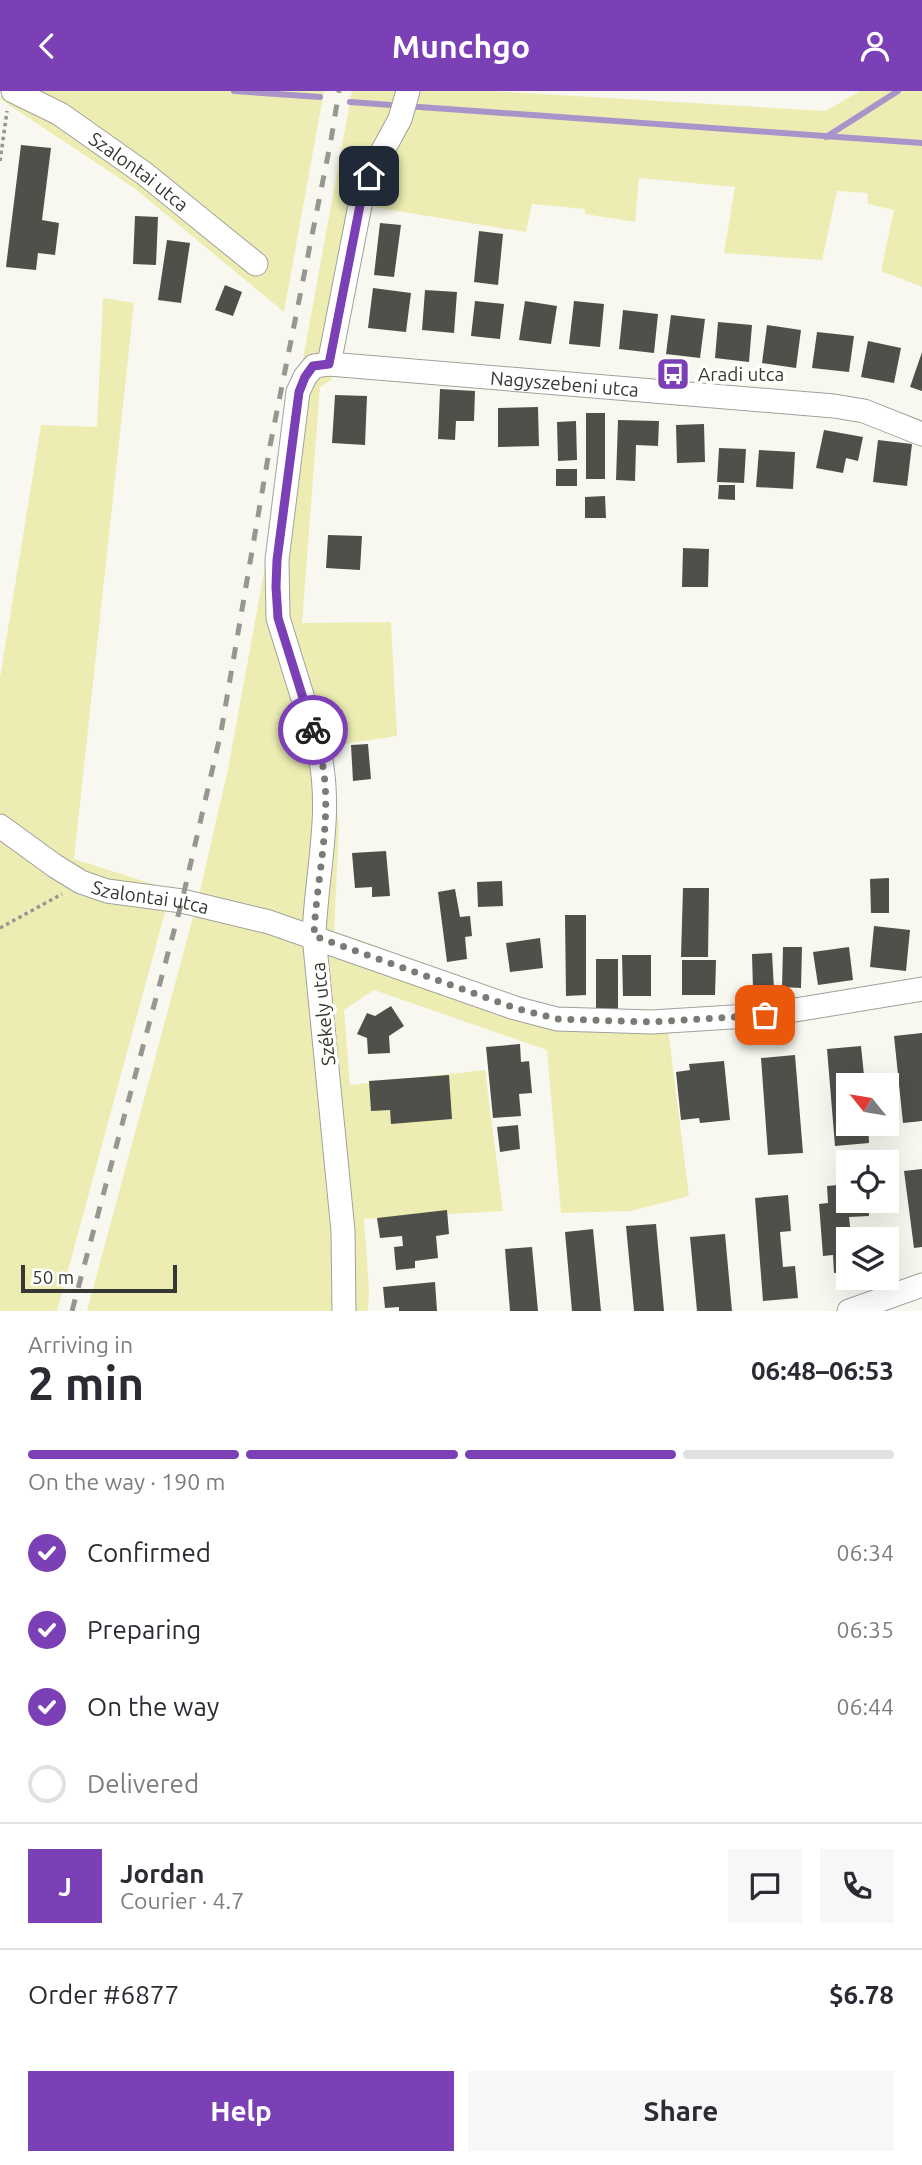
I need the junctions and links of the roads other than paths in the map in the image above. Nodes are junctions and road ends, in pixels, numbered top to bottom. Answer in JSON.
{"nodes":[{"id":1,"x":408,"y":91,"type":"edge"},
{"id":2,"x":10,"y":97,"type":"edge"},
{"id":3,"x":256,"y":264,"type":"dead end"},
{"id":4,"x":329,"y":364,"type":"junction"},
{"id":5,"x":922,"y":434,"type":"edge"},
{"id":6,"x":0,"y":826,"type":"edge"},
{"id":7,"x":314,"y":936,"type":"junction"},
{"id":8,"x":922,"y":989,"type":"edge"},
{"id":9,"x":922,"y":1285,"type":"edge"},
{"id":10,"x":344,"y":1311,"type":"edge"},
{"id":11,"x":849,"y":1311,"type":"edge"}],
"edges":[{"from":1,"to":4,"type":"street"},
{"from":2,"to":3,"type":"street","name":"Szalontai utca"},
{"from":4,"to":5,"type":"street","name":"Nagyszebeni utca"},
{"from":4,"to":7,"type":"street","name":"Székely utca"},
{"from":6,"to":7,"type":"street","name":"Szalontai utca"},
{"from":7,"to":8,"type":"street","name":"Szalontai utca"},
{"from":7,"to":10,"type":"street","name":"Székely utca"},
{"from":9,"to":11,"type":"street"}]}
